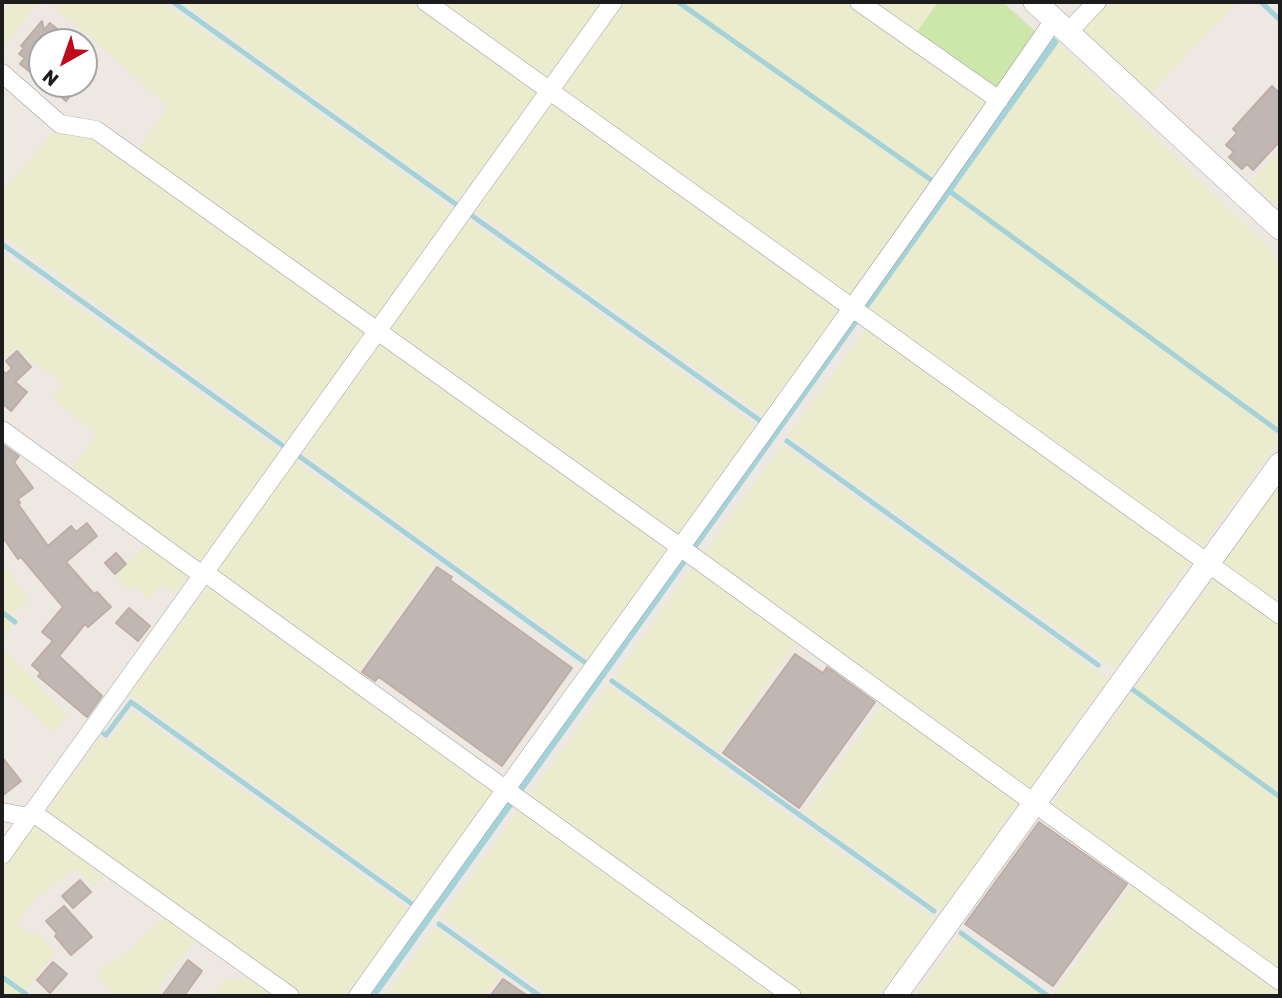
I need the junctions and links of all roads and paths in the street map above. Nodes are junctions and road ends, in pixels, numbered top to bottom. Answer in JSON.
{"nodes":[{"id":1,"x":426,"y":2,"type":"edge"},
{"id":2,"x":613,"y":2,"type":"edge"},
{"id":3,"x":859,"y":2,"type":"edge"},
{"id":4,"x":1035,"y":2,"type":"edge"},
{"id":5,"x":1097,"y":2,"type":"edge"},
{"id":6,"x":1061,"y":26,"type":"junction"},
{"id":7,"x":2,"y":73,"type":"edge"},
{"id":8,"x":550,"y":90,"type":"junction"},
{"id":9,"x":999,"y":100,"type":"junction"},
{"id":10,"x":1280,"y":228,"type":"edge"},
{"id":11,"x":858,"y":311,"type":"junction"},
{"id":12,"x":376,"y":331,"type":"junction"},
{"id":13,"x":2,"y":430,"type":"edge"},
{"id":14,"x":1280,"y":464,"type":"edge"},
{"id":15,"x":686,"y":552,"type":"junction"},
{"id":16,"x":1209,"y":564,"type":"junction"},
{"id":17,"x":203,"y":573,"type":"junction"},
{"id":18,"x":1280,"y":615,"type":"edge"},
{"id":19,"x":511,"y":794,"type":"junction"},
{"id":20,"x":1034,"y":802,"type":"junction"},
{"id":21,"x":2,"y":812,"type":"edge"},
{"id":22,"x":30,"y":815,"type":"junction"},
{"id":23,"x":2,"y":855,"type":"edge"},
{"id":24,"x":1280,"y":981,"type":"edge"},
{"id":25,"x":290,"y":996,"type":"edge"},
{"id":26,"x":358,"y":996,"type":"edge"},
{"id":27,"x":792,"y":996,"type":"edge"},
{"id":28,"x":895,"y":996,"type":"edge"}],
"edges":[{"from":1,"to":8,"type":"street"},
{"from":2,"to":8,"type":"street"},
{"from":3,"to":9,"type":"street"},
{"from":4,"to":6,"type":"street"},
{"from":5,"to":6,"type":"street"},
{"from":6,"to":9,"type":"street"},
{"from":6,"to":10,"type":"street"},
{"from":7,"to":12,"type":"street"},
{"from":8,"to":11,"type":"street"},
{"from":8,"to":12,"type":"street"},
{"from":9,"to":11,"type":"street"},
{"from":11,"to":15,"type":"street"},
{"from":11,"to":16,"type":"street"},
{"from":12,"to":15,"type":"street"},
{"from":12,"to":17,"type":"street"},
{"from":13,"to":17,"type":"street"},
{"from":14,"to":16,"type":"street"},
{"from":15,"to":19,"type":"street"},
{"from":15,"to":20,"type":"street"},
{"from":16,"to":18,"type":"street"},
{"from":16,"to":20,"type":"street"},
{"from":17,"to":19,"type":"street"},
{"from":17,"to":22,"type":"street"},
{"from":19,"to":26,"type":"street"},
{"from":19,"to":27,"type":"street"},
{"from":20,"to":24,"type":"street"},
{"from":20,"to":28,"type":"street"},
{"from":21,"to":22,"type":"street"},
{"from":22,"to":23,"type":"street"},
{"from":22,"to":25,"type":"street"}]}
